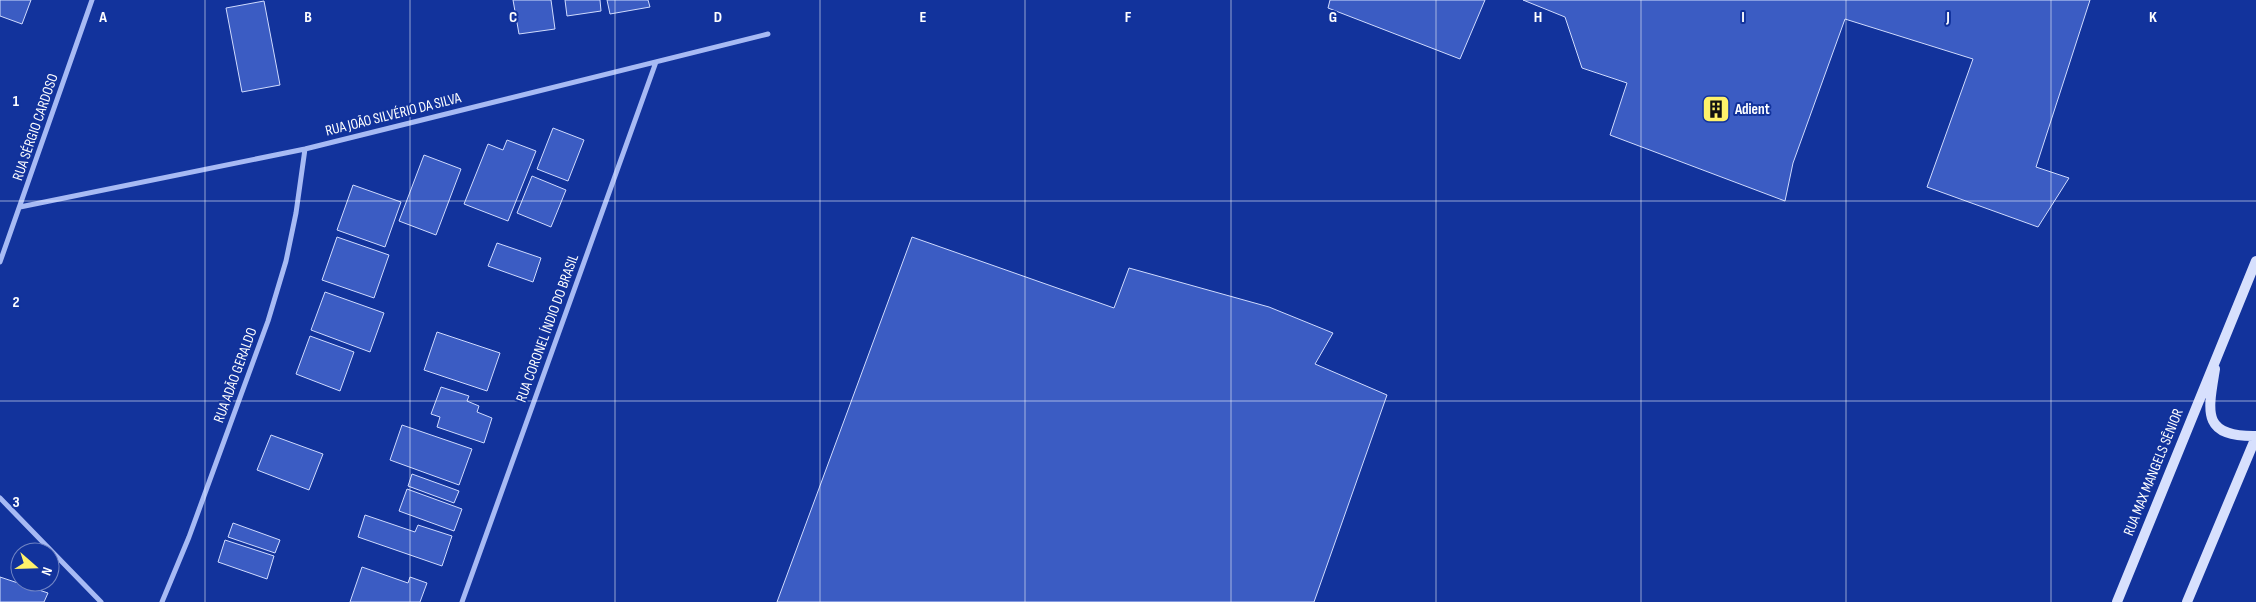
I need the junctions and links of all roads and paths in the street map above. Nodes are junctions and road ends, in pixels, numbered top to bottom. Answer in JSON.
{"nodes":[{"id":1,"x":92,"y":0,"type":"edge"},
{"id":2,"x":768,"y":34,"type":"dead end"},
{"id":3,"x":656,"y":62,"type":"junction"},
{"id":4,"x":305,"y":149,"type":"junction"},
{"id":5,"x":20,"y":207,"type":"junction"},
{"id":6,"x":2256,"y":261,"type":"edge"},
{"id":7,"x":0,"y":262,"type":"edge"},
{"id":8,"x":2217,"y":353,"type":"junction"},
{"id":9,"x":2256,"y":437,"type":"edge"},
{"id":10,"x":0,"y":498,"type":"edge"},
{"id":11,"x":101,"y":602,"type":"edge"},
{"id":12,"x":162,"y":602,"type":"edge"},
{"id":13,"x":462,"y":602,"type":"edge"},
{"id":14,"x":2117,"y":602,"type":"edge"},
{"id":15,"x":2188,"y":602,"type":"edge"}],
"edges":[{"from":1,"to":5,"type":"street","name":"RUA SÉRGIO CARDOSO"},
{"from":2,"to":3,"type":"street","name":"RUA JOÃO SILVÉRIO DA SILVA"},
{"from":3,"to":4,"type":"street","name":"RUA JOÃO SILVÉRIO DA SILVA"},
{"from":3,"to":13,"type":"street","name":"RUA CORONEL ÍNDIO DO BRASIL"},
{"from":4,"to":5,"type":"street","name":"RUA JOÃO SILVÉRIO DA SILVA"},
{"from":4,"to":12,"type":"street","name":"RUA ADÃO GERALDO"},
{"from":5,"to":7,"type":"street","name":"RUA SÉRGIO CARDOSO"},
{"from":6,"to":8,"type":"street","name":"RUA MAX MANGELS SÊNIOR"},
{"from":8,"to":9,"type":"street","name":"RUA MAX MANGELS SÊNIOR"},
{"from":8,"to":14,"type":"street","name":"RUA MAX MANGELS SÊNIOR"},
{"from":9,"to":15,"type":"street","name":"RUA MAX MANGELS SÊNIOR"},
{"from":10,"to":11,"type":"street"}]}
